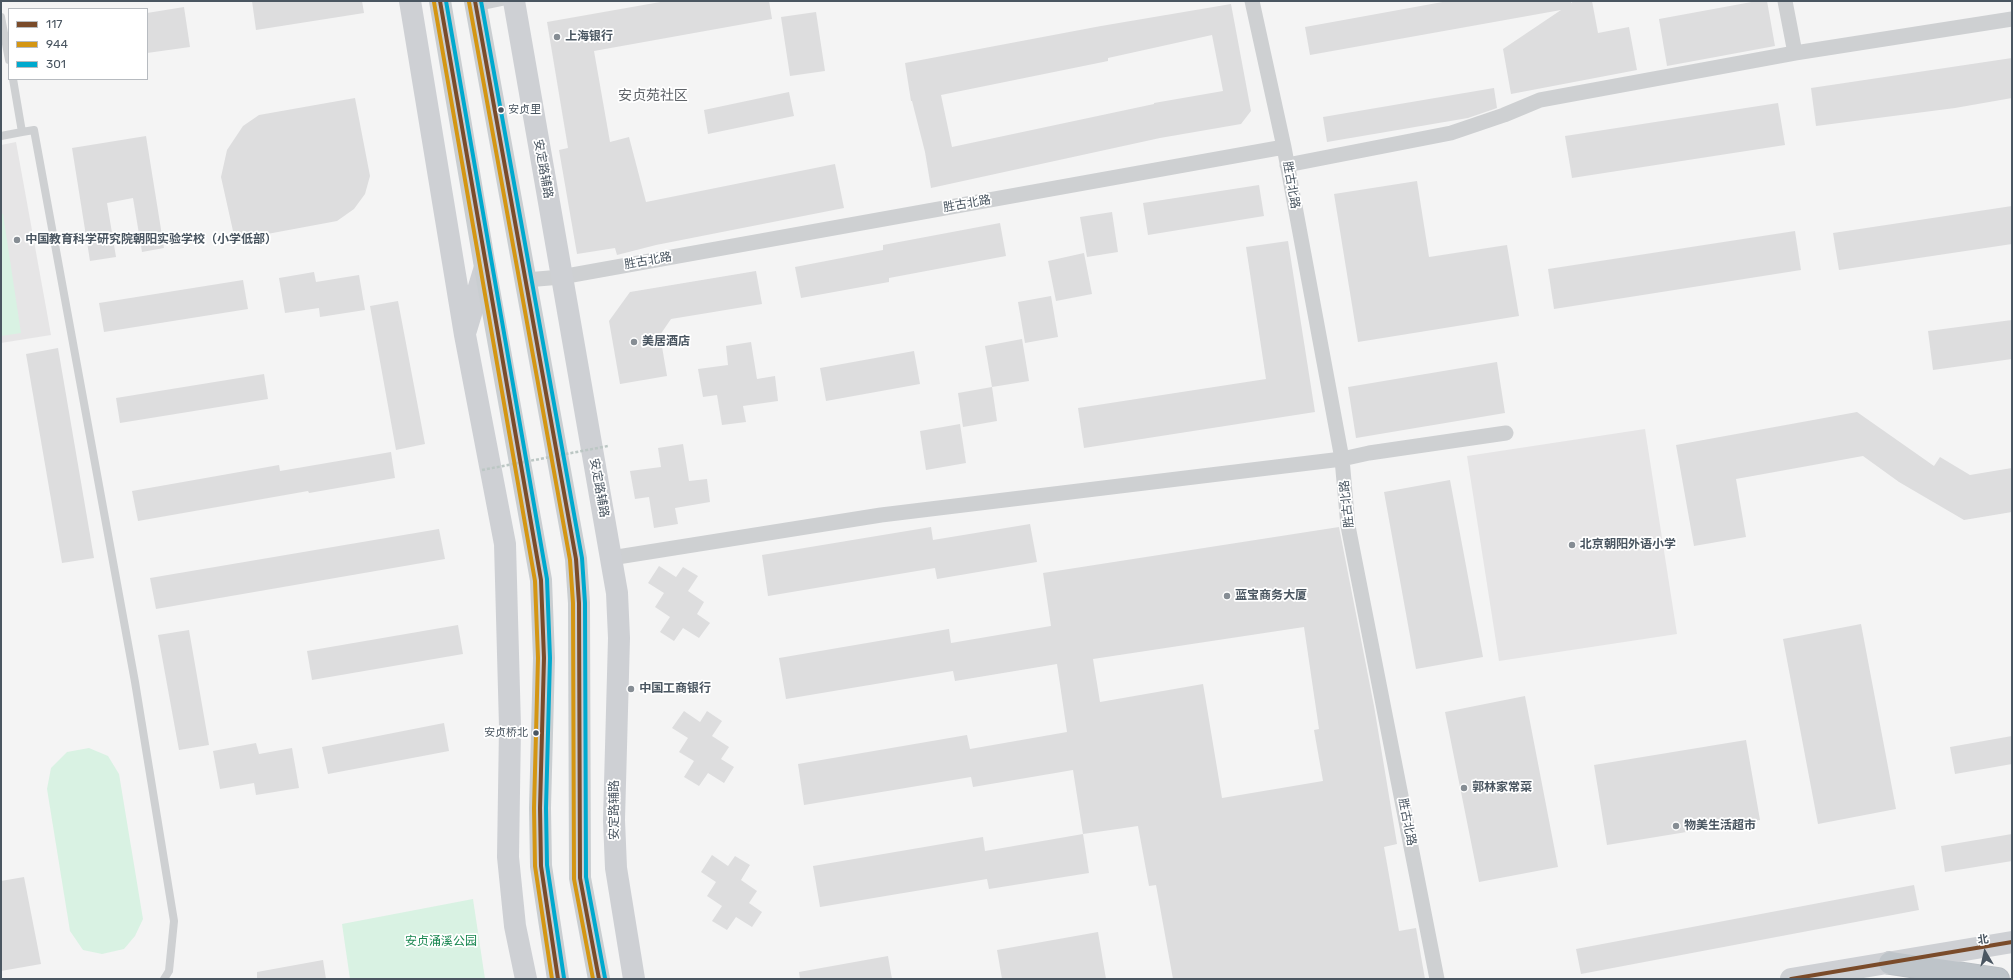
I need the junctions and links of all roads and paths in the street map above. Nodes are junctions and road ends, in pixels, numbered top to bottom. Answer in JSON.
{"nodes":[{"id":1,"x":410,"y":1,"type":"edge"},
{"id":2,"x":440,"y":1,"type":"edge"},
{"id":3,"x":506,"y":1,"type":"edge"},
{"id":4,"x":514,"y":1,"type":"edge"},
{"id":5,"x":1252,"y":1,"type":"edge"},
{"id":6,"x":1785,"y":1,"type":"edge"},
{"id":7,"x":476,"y":4,"type":"edge"},
{"id":8,"x":1,"y":17,"type":"edge"},
{"id":9,"x":2012,"y":19,"type":"edge"},
{"id":10,"x":1795,"y":54,"type":"junction"},
{"id":11,"x":8,"y":55,"type":"edge"},
{"id":12,"x":13,"y":80,"type":"edge"},
{"id":13,"x":22,"y":132,"type":"junction"},
{"id":14,"x":1,"y":136,"type":"edge"},
{"id":15,"x":1284,"y":147,"type":"junction"},
{"id":16,"x":1287,"y":165,"type":"junction"},
{"id":17,"x":485,"y":267,"type":"junction"},
{"id":18,"x":561,"y":277,"type":"junction"},
{"id":19,"x":526,"y":280,"type":"junction"},
{"id":20,"x":465,"y":334,"type":"junction"},
{"id":21,"x":1506,"y":433,"type":"dead end"},
{"id":22,"x":608,"y":446,"type":"dead end"},
{"id":23,"x":1342,"y":459,"type":"junction"},
{"id":24,"x":482,"y":470,"type":"dead end"},
{"id":25,"x":611,"y":558,"type":"junction"},
{"id":26,"x":2012,"y":942,"type":"edge"},
{"id":27,"x":1890,"y":962,"type":"junction"},
{"id":28,"x":164,"y":979,"type":"edge"},
{"id":29,"x":526,"y":979,"type":"edge"},
{"id":30,"x":558,"y":979,"type":"edge"},
{"id":31,"x":599,"y":979,"type":"edge"},
{"id":32,"x":634,"y":979,"type":"edge"},
{"id":33,"x":1437,"y":979,"type":"edge"},
{"id":34,"x":1791,"y":979,"type":"edge"},
{"id":35,"x":1998,"y":979,"type":"edge"}],
"edges":[{"from":1,"to":20,"type":"street"},
{"from":2,"to":17,"type":"main road"},
{"from":3,"to":7,"type":"lane"},
{"from":4,"to":18,"type":"street","name":"安定路辅路"},
{"from":5,"to":15,"type":"street"},
{"from":6,"to":10,"type":"street"},
{"from":7,"to":19,"type":"main road"},
{"from":8,"to":11,"type":"lane"},
{"from":9,"to":10,"type":"street"},
{"from":10,"to":16,"type":"street"},
{"from":12,"to":13,"type":"lane"},
{"from":13,"to":14,"type":"lane"},
{"from":13,"to":28,"type":"lane"},
{"from":15,"to":16,"type":"street","name":"胜古北路"},
{"from":15,"to":18,"type":"street","name":"胜古北路"},
{"from":16,"to":23,"type":"street","name":"胜古北路"},
{"from":17,"to":20,"type":"street"},
{"from":17,"to":30,"type":"main road"},
{"from":18,"to":19,"type":"street","name":"胜古北路"},
{"from":18,"to":25,"type":"street","name":"安定路辅路"},
{"from":19,"to":31,"type":"main road"},
{"from":20,"to":29,"type":"street"},
{"from":21,"to":23,"type":"street"},
{"from":22,"to":24,"type":"path","bridge":true},
{"from":23,"to":25,"type":"street"},
{"from":23,"to":33,"type":"street","name":"胜古北路"},
{"from":25,"to":32,"type":"street","name":"安定路辅路"},
{"from":26,"to":27,"type":"street"},
{"from":27,"to":34,"type":"street"},
{"from":27,"to":35,"type":"highway"}]}
